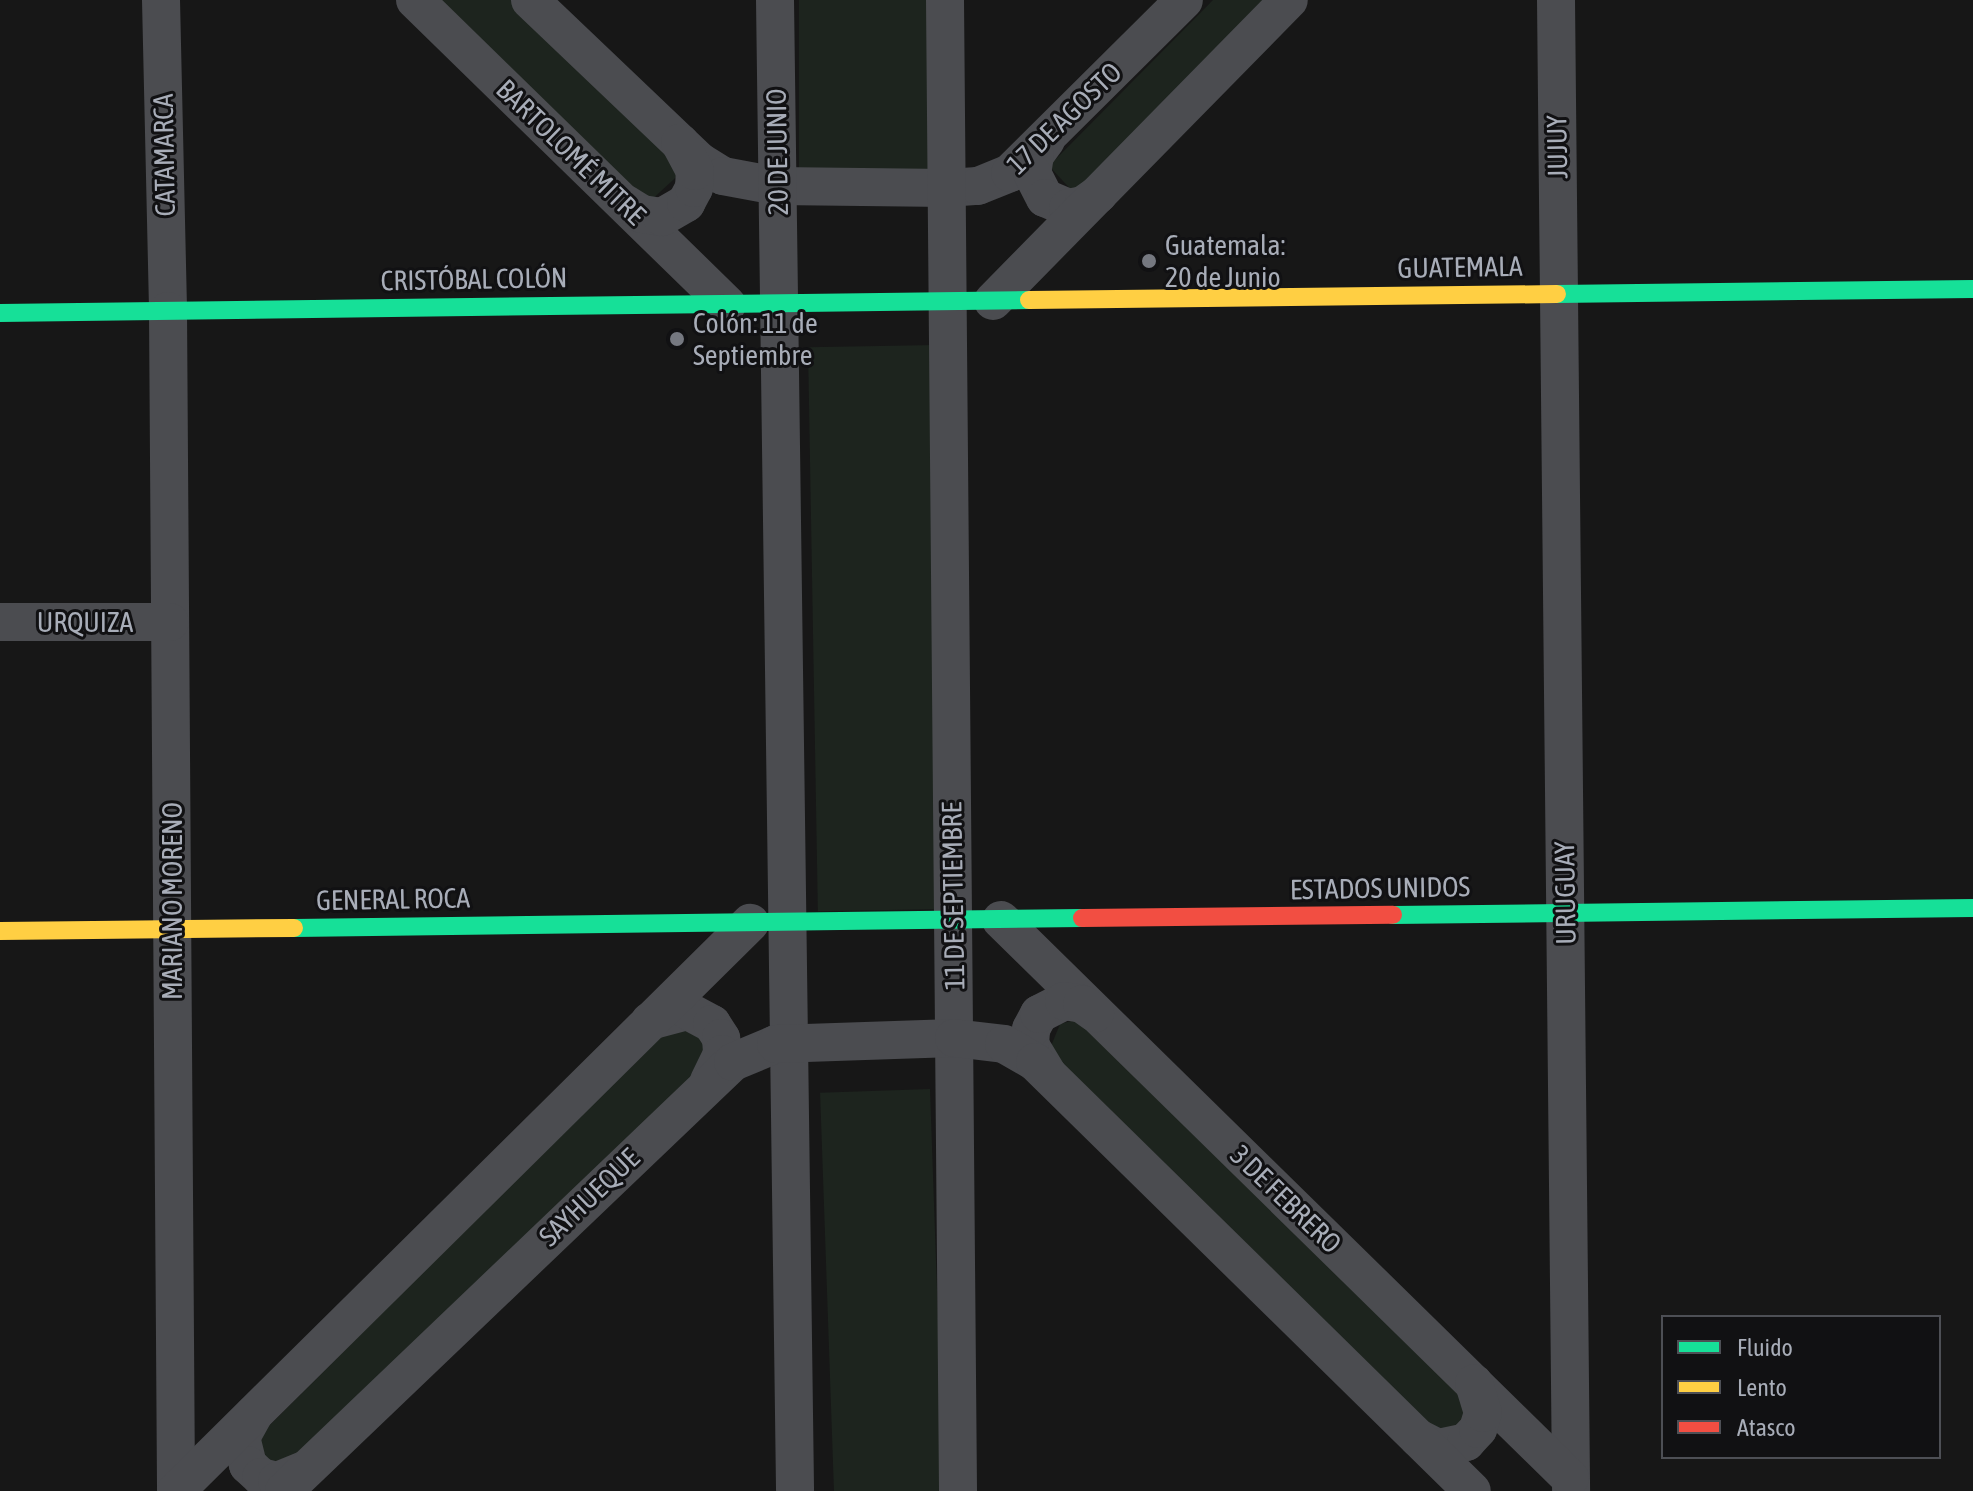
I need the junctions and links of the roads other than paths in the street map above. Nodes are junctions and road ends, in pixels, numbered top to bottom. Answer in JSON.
{"nodes":[{"id":1,"x":161,"y":0,"type":"edge"},
{"id":2,"x":415,"y":0,"type":"edge"},
{"id":3,"x":530,"y":0,"type":"edge"},
{"id":4,"x":775,"y":0,"type":"edge"},
{"id":5,"x":945,"y":0,"type":"edge"},
{"id":6,"x":1184,"y":0,"type":"edge"},
{"id":7,"x":1289,"y":0,"type":"edge"},
{"id":8,"x":1556,"y":0,"type":"edge"},
{"id":9,"x":1047,"y":138,"type":"junction"},
{"id":10,"x":680,"y":143,"type":"junction"},
{"id":11,"x":777,"y":186,"type":"junction"},
{"id":12,"x":947,"y":188,"type":"junction"},
{"id":13,"x":1101,"y":192,"type":"junction"},
{"id":14,"x":623,"y":203,"type":"junction"},
{"id":15,"x":1973,"y":289,"type":"edge"},
{"id":16,"x":1559,"y":294,"type":"junction"},
{"id":17,"x":948,"y":301,"type":"junction"},
{"id":18,"x":993,"y":301,"type":"junction"},
{"id":19,"x":779,"y":303,"type":"junction"},
{"id":20,"x":727,"y":304,"type":"junction"},
{"id":21,"x":168,"y":311,"type":"junction"},
{"id":22,"x":0,"y":313,"type":"edge"},
{"id":23,"x":0,"y":622,"type":"edge"},
{"id":24,"x":170,"y":622,"type":"junction"},
{"id":25,"x":1973,"y":908,"type":"edge"},
{"id":26,"x":1565,"y":913,"type":"junction"},
{"id":27,"x":1001,"y":920,"type":"junction"},
{"id":28,"x":953,"y":921,"type":"junction"},
{"id":29,"x":769,"y":923,"type":"junction"},
{"id":30,"x":172,"y":929,"type":"junction"},
{"id":31,"x":0,"y":931,"type":"edge"},
{"id":32,"x":1098,"y":1015,"type":"junction"},
{"id":33,"x":650,"y":1021,"type":"junction"},
{"id":34,"x":954,"y":1038,"type":"junction"},
{"id":35,"x":789,"y":1044,"type":"junction"},
{"id":36,"x":1048,"y":1075,"type":"junction"},
{"id":37,"x":709,"y":1081,"type":"junction"},
{"id":38,"x":1474,"y":1383,"type":"junction"},
{"id":39,"x":256,"y":1412,"type":"junction"},
{"id":40,"x":1418,"y":1438,"type":"junction"},
{"id":41,"x":295,"y":1480,"type":"edge"},
{"id":42,"x":1570,"y":1484,"type":"edge"},
{"id":43,"x":176,"y":1491,"type":"edge"},
{"id":44,"x":795,"y":1491,"type":"edge"},
{"id":45,"x":958,"y":1491,"type":"edge"},
{"id":46,"x":1472,"y":1491,"type":"edge"}],
"edges":[{"from":1,"to":21,"type":"street","name":"CATAMARCA"},
{"from":2,"to":14,"type":"street","name":"BARTOLOMÉ MITRE"},
{"from":3,"to":10,"type":"street"},
{"from":4,"to":11,"type":"street","name":"20 DE JUNIO"},
{"from":5,"to":12,"type":"street"},
{"from":6,"to":9,"type":"street","name":"17 DE AGOSTO"},
{"from":7,"to":13,"type":"street"},
{"from":8,"to":16,"type":"street","name":"JUJUY"},
{"from":9,"to":12,"type":"street","name":"17 DE AGOSTO"},
{"from":9,"to":13,"type":"street"},
{"from":10,"to":11,"type":"street"},
{"from":10,"to":14,"type":"street"},
{"from":11,"to":12,"type":"street","name":"17 DE AGOSTO"},
{"from":11,"to":19,"type":"street","name":"20 DE JUNIO"},
{"from":12,"to":17,"type":"street"},
{"from":13,"to":18,"type":"street"},
{"from":14,"to":20,"type":"street","name":"BARTOLOMÉ MITRE"},
{"from":15,"to":16,"type":"street","name":"GUATEMALA"},
{"from":16,"to":18,"type":"street","name":"GUATEMALA"},
{"from":16,"to":26,"type":"street","name":"URUGUAY"},
{"from":17,"to":18,"type":"street","name":"GUATEMALA"},
{"from":17,"to":19,"type":"street","name":"CRISTÓBAL COLÓN"},
{"from":17,"to":28,"type":"street","name":"11 DE SEPTIEMBRE"},
{"from":19,"to":20,"type":"street","name":"CRISTÓBAL COLÓN"},
{"from":19,"to":29,"type":"street"},
{"from":20,"to":21,"type":"street","name":"CRISTÓBAL COLÓN"},
{"from":21,"to":22,"type":"street","name":"CRISTÓBAL COLÓN"},
{"from":21,"to":24,"type":"street","name":"MARIANO MORENO"},
{"from":23,"to":24,"type":"street","name":"URQUIZA"},
{"from":24,"to":30,"type":"street","name":"MARIANO MORENO"},
{"from":25,"to":26,"type":"street","name":"ESTADOS UNIDOS"},
{"from":26,"to":27,"type":"street","name":"ESTADOS UNIDOS"},
{"from":26,"to":42,"type":"street","name":"URUGUAY"},
{"from":27,"to":28,"type":"street","name":"ESTADOS UNIDOS"},
{"from":27,"to":32,"type":"street","name":"3 DE FEBRERO"},
{"from":28,"to":29,"type":"street","name":"ESTADOS UNIDOS"},
{"from":28,"to":34,"type":"street","name":"11 DE SEPTIEMBRE"},
{"from":29,"to":30,"type":"street","name":"GENERAL ROCA"},
{"from":29,"to":33,"type":"street"},
{"from":29,"to":35,"type":"street"},
{"from":30,"to":31,"type":"street","name":"GENERAL ROCA"},
{"from":30,"to":43,"type":"street","name":"MARIANO MORENO"},
{"from":32,"to":36,"type":"street"},
{"from":32,"to":38,"type":"street","name":"3 DE FEBRERO"},
{"from":33,"to":37,"type":"street"},
{"from":33,"to":39,"type":"street"},
{"from":34,"to":35,"type":"street","name":"SAYHUEQUE"},
{"from":34,"to":36,"type":"street"},
{"from":34,"to":45,"type":"street","name":"11 DE SEPTIEMBRE"},
{"from":35,"to":37,"type":"street","name":"SAYHUEQUE"},
{"from":35,"to":44,"type":"street"},
{"from":36,"to":40,"type":"street"},
{"from":37,"to":41,"type":"street","name":"SAYHUEQUE"},
{"from":38,"to":40,"type":"street"},
{"from":38,"to":42,"type":"street","name":"3 DE FEBRERO"},
{"from":39,"to":41,"type":"street"},
{"from":39,"to":43,"type":"street"},
{"from":40,"to":46,"type":"street"}]}
